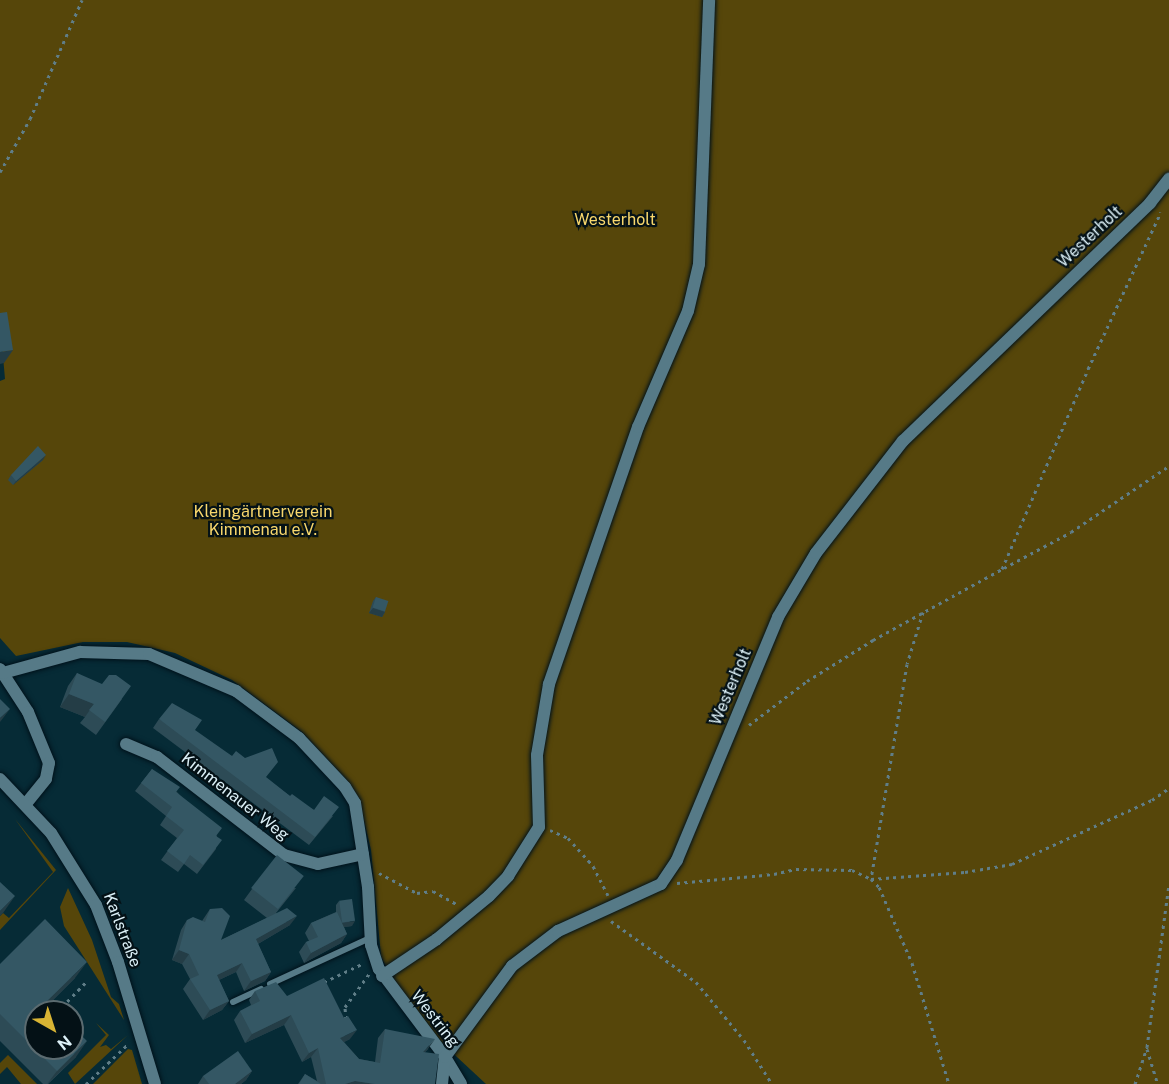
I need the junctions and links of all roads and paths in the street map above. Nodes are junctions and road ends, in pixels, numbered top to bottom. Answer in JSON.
{"nodes":[{"id":1,"x":82,"y":0,"type":"edge"},
{"id":2,"x":710,"y":0,"type":"edge"},
{"id":3,"x":0,"y":172,"type":"edge"},
{"id":4,"x":1169,"y":179,"type":"edge"},
{"id":5,"x":1162,"y":207,"type":"dead end"},
{"id":6,"x":1169,"y":466,"type":"edge"},
{"id":7,"x":1002,"y":569,"type":"junction"},
{"id":8,"x":923,"y":610,"type":"junction"},
{"id":9,"x":2,"y":671,"type":"edge"},
{"id":10,"x":726,"y":742,"type":"junction"},
{"id":11,"x":126,"y":744,"type":"dead end"},
{"id":12,"x":0,"y":779,"type":"edge"},
{"id":13,"x":1169,"y":788,"type":"edge"},
{"id":14,"x":25,"y":805,"type":"junction"},
{"id":15,"x":539,"y":827,"type":"junction"},
{"id":16,"x":363,"y":854,"type":"junction"},
{"id":17,"x":366,"y":870,"type":"junction"},
{"id":18,"x":871,"y":879,"type":"junction"},
{"id":19,"x":661,"y":884,"type":"junction"},
{"id":20,"x":1169,"y":885,"type":"edge"},
{"id":21,"x":613,"y":908,"type":"junction"},
{"id":22,"x":471,"y":912,"type":"junction"},
{"id":23,"x":599,"y":914,"type":"junction"},
{"id":24,"x":370,"y":938,"type":"junction"},
{"id":25,"x":368,"y":961,"type":"dead end"},
{"id":26,"x":377,"y":974,"type":"junction"},
{"id":27,"x":87,"y":981,"type":"dead end"},
{"id":28,"x":327,"y":994,"type":"edge"},
{"id":29,"x":69,"y":1000,"type":"edge"},
{"id":30,"x":233,"y":1002,"type":"dead end"},
{"id":31,"x":345,"y":1026,"type":"edge"},
{"id":32,"x":141,"y":1040,"type":"junction"},
{"id":33,"x":1147,"y":1047,"type":"junction"},
{"id":34,"x":445,"y":1057,"type":"junction"},
{"id":35,"x":86,"y":1084,"type":"edge"},
{"id":36,"x":155,"y":1084,"type":"edge"},
{"id":37,"x":442,"y":1084,"type":"edge"},
{"id":38,"x":461,"y":1084,"type":"edge"},
{"id":39,"x":772,"y":1084,"type":"edge"},
{"id":40,"x":949,"y":1084,"type":"edge"},
{"id":41,"x":1135,"y":1084,"type":"edge"},
{"id":42,"x":1158,"y":1084,"type":"edge"}],
"edges":[{"from":1,"to":3,"type":"path"},
{"from":2,"to":15,"type":"street"},
{"from":4,"to":10,"type":"street","name":"Westerholt"},
{"from":5,"to":7,"type":"path"},
{"from":6,"to":7,"type":"path"},
{"from":7,"to":8,"type":"path"},
{"from":8,"to":10,"type":"path"},
{"from":8,"to":18,"type":"path"},
{"from":9,"to":14,"type":"street"},
{"from":9,"to":16,"type":"street"},
{"from":10,"to":19,"type":"street","name":"Westerholt"},
{"from":11,"to":16,"type":"street","name":"Kimmenauer Weg"},
{"from":12,"to":14,"type":"street","name":"Karlstraße"},
{"from":13,"to":18,"type":"path"},
{"from":14,"to":32,"type":"street","name":"Karlstraße"},
{"from":15,"to":21,"type":"path"},
{"from":15,"to":22,"type":"street"},
{"from":16,"to":17,"type":"street"},
{"from":17,"to":22,"type":"path"},
{"from":17,"to":24,"type":"street"},
{"from":18,"to":19,"type":"path"},
{"from":18,"to":40,"type":"path"},
{"from":19,"to":21,"type":"street"},
{"from":20,"to":33,"type":"path"},
{"from":21,"to":23,"type":"street"},
{"from":22,"to":26,"type":"street"},
{"from":23,"to":34,"type":"street"},
{"from":23,"to":39,"type":"path"},
{"from":24,"to":26,"type":"street"},
{"from":24,"to":30,"type":"lane"},
{"from":25,"to":28,"type":"path"},
{"from":26,"to":31,"type":"path"},
{"from":26,"to":34,"type":"street","name":"Westring"},
{"from":27,"to":29,"type":"path"},
{"from":32,"to":35,"type":"path"},
{"from":32,"to":36,"type":"street","name":"Karlstraße"},
{"from":33,"to":41,"type":"path"},
{"from":33,"to":42,"type":"path"},
{"from":34,"to":37,"type":"street"},
{"from":34,"to":38,"type":"street","name":"Westring"}]}
